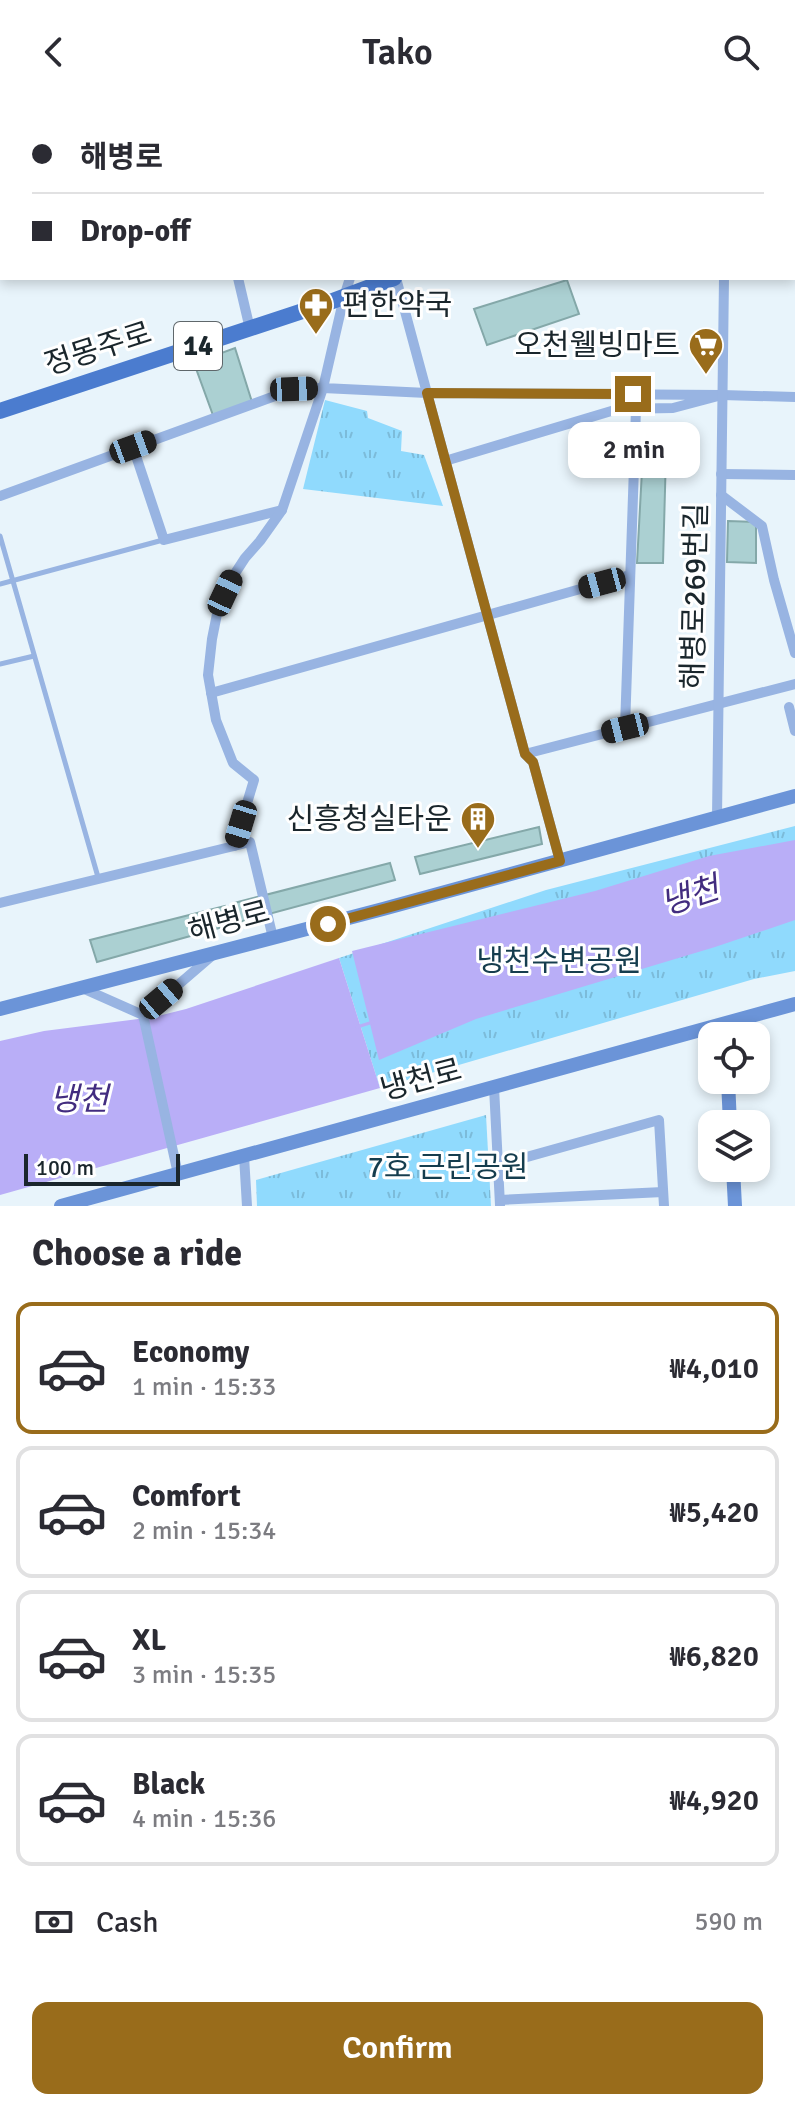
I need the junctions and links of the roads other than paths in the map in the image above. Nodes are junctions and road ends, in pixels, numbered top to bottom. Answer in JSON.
{"nodes":[{"id":1,"x":238,"y":280,"type":"edge"},
{"id":2,"x":349,"y":280,"type":"edge"},
{"id":3,"x":390,"y":280,"type":"edge"},
{"id":4,"x":396,"y":280,"type":"edge"},
{"id":5,"x":724,"y":280,"type":"edge"},
{"id":6,"x":344,"y":297,"type":"junction"},
{"id":7,"x":250,"y":329,"type":"junction"},
{"id":8,"x":323,"y":388,"type":"junction"},
{"id":9,"x":427,"y":393,"type":"junction"},
{"id":10,"x":722,"y":395,"type":"junction"},
{"id":11,"x":795,"y":397,"type":"edge"},
{"id":12,"x":636,"y":409,"type":"junction"},
{"id":13,"x":0,"y":411,"type":"edge"},
{"id":14,"x":133,"y":447,"type":"junction"},
{"id":15,"x":445,"y":461,"type":"junction"},
{"id":16,"x":721,"y":474,"type":"junction"},
{"id":17,"x":795,"y":475,"type":"edge"},
{"id":18,"x":721,"y":495,"type":"junction"},
{"id":19,"x":0,"y":496,"type":"edge"},
{"id":20,"x":282,"y":510,"type":"junction"},
{"id":21,"x":0,"y":536,"type":"edge"},
{"id":22,"x":164,"y":540,"type":"junction"},
{"id":23,"x":630,"y":575,"type":"junction"},
{"id":24,"x":14,"y":580,"type":"junction"},
{"id":25,"x":0,"y":584,"type":"edge"},
{"id":26,"x":487,"y":614,"type":"junction"},
{"id":27,"x":795,"y":653,"type":"edge"},
{"id":28,"x":34,"y":656,"type":"junction"},
{"id":29,"x":0,"y":664,"type":"edge"},
{"id":30,"x":795,"y":684,"type":"edge"},
{"id":31,"x":211,"y":693,"type":"junction"},
{"id":32,"x":718,"y":705,"type":"junction"},
{"id":33,"x":789,"y":707,"type":"dead end"},
{"id":34,"x":625,"y":728,"type":"junction"},
{"id":35,"x":795,"y":731,"type":"edge"},
{"id":36,"x":525,"y":754,"type":"junction"},
{"id":37,"x":795,"y":796,"type":"edge"},
{"id":38,"x":717,"y":818,"type":"junction"},
{"id":39,"x":234,"y":846,"type":"junction"},
{"id":40,"x":560,"y":861,"type":"junction"},
{"id":41,"x":98,"y":878,"type":"junction"},
{"id":42,"x":0,"y":903,"type":"edge"},
{"id":43,"x":273,"y":938,"type":"junction"},
{"id":44,"x":216,"y":953,"type":"junction"},
{"id":45,"x":82,"y":988,"type":"junction"},
{"id":46,"x":795,"y":1004,"type":"edge"},
{"id":47,"x":0,"y":1009,"type":"edge"},
{"id":48,"x":143,"y":1016,"type":"junction"},
{"id":49,"x":747,"y":1022,"type":"edge"},
{"id":50,"x":698,"y":1037,"type":"edge"},
{"id":51,"x":494,"y":1087,"type":"junction"},
{"id":52,"x":244,"y":1156,"type":"junction"},
{"id":53,"x":498,"y":1165,"type":"junction"},
{"id":54,"x":178,"y":1174,"type":"junction"},
{"id":55,"x":734,"y":1182,"type":"edge"},
{"id":56,"x":663,"y":1192,"type":"junction"},
{"id":57,"x":500,"y":1203,"type":"edge"},
{"id":58,"x":61,"y":1206,"type":"edge"},
{"id":59,"x":247,"y":1206,"type":"edge"},
{"id":60,"x":664,"y":1206,"type":"edge"},
{"id":61,"x":735,"y":1206,"type":"edge"}],
"edges":[{"from":1,"to":7,"type":"street"},
{"from":2,"to":6,"type":"street"},
{"from":3,"to":6,"type":"main road","name":"정몽주로","number":"14"},
{"from":4,"to":9,"type":"street"},
{"from":5,"to":10,"type":"street","name":"해병로269번길"},
{"from":6,"to":7,"type":"main road","name":"정몽주로","number":"14"},
{"from":6,"to":8,"type":"street"},
{"from":7,"to":13,"type":"main road","name":"정몽주로","number":"14"},
{"from":8,"to":9,"type":"street"},
{"from":8,"to":14,"type":"street"},
{"from":8,"to":20,"type":"street"},
{"from":9,"to":10,"type":"street"},
{"from":9,"to":15,"type":"street"},
{"from":10,"to":11,"type":"street"},
{"from":10,"to":12,"type":"street"},
{"from":10,"to":16,"type":"street","name":"해병로269번길"},
{"from":12,"to":15,"type":"street"},
{"from":12,"to":23,"type":"street"},
{"from":14,"to":19,"type":"street"},
{"from":14,"to":22,"type":"street"},
{"from":15,"to":26,"type":"street"},
{"from":16,"to":17,"type":"street"},
{"from":16,"to":18,"type":"street","name":"해병로269번길"},
{"from":18,"to":27,"type":"street"},
{"from":18,"to":32,"type":"street","name":"해병로269번길"},
{"from":20,"to":22,"type":"street"},
{"from":20,"to":31,"type":"street"},
{"from":21,"to":24,"type":"lane"},
{"from":22,"to":24,"type":"lane"},
{"from":23,"to":26,"type":"street"},
{"from":23,"to":34,"type":"street"},
{"from":24,"to":25,"type":"lane"},
{"from":24,"to":28,"type":"lane"},
{"from":26,"to":31,"type":"street"},
{"from":26,"to":36,"type":"street"},
{"from":28,"to":29,"type":"lane"},
{"from":28,"to":41,"type":"lane"},
{"from":30,"to":32,"type":"street"},
{"from":31,"to":39,"type":"street"},
{"from":32,"to":34,"type":"street"},
{"from":32,"to":38,"type":"street","name":"해병로269번길"},
{"from":33,"to":35,"type":"street"},
{"from":34,"to":36,"type":"street"},
{"from":36,"to":40,"type":"street"},
{"from":37,"to":38,"type":"main road","name":"해병로"},
{"from":38,"to":40,"type":"main road","name":"해병로"},
{"from":39,"to":41,"type":"street"},
{"from":39,"to":43,"type":"street"},
{"from":40,"to":43,"type":"main road","name":"해병로"},
{"from":41,"to":42,"type":"street"},
{"from":43,"to":44,"type":"main road","name":"해병로"},
{"from":44,"to":45,"type":"main road","name":"해병로"},
{"from":44,"to":48,"type":"street"},
{"from":45,"to":47,"type":"main road","name":"해병로"},
{"from":45,"to":48,"type":"street"},
{"from":46,"to":49,"type":"main road","name":"냉천로"},
{"from":48,"to":54,"type":"street"},
{"from":50,"to":51,"type":"main road","name":"냉천로"},
{"from":51,"to":52,"type":"main road","name":"냉천로"},
{"from":51,"to":53,"type":"street"},
{"from":52,"to":54,"type":"main road","name":"냉천로"},
{"from":52,"to":59,"type":"street"},
{"from":53,"to":56,"type":"street"},
{"from":53,"to":57,"type":"street"},
{"from":54,"to":58,"type":"main road","name":"냉천로"},
{"from":55,"to":61,"type":"main road"},
{"from":56,"to":57,"type":"street"},
{"from":56,"to":60,"type":"street"}]}
